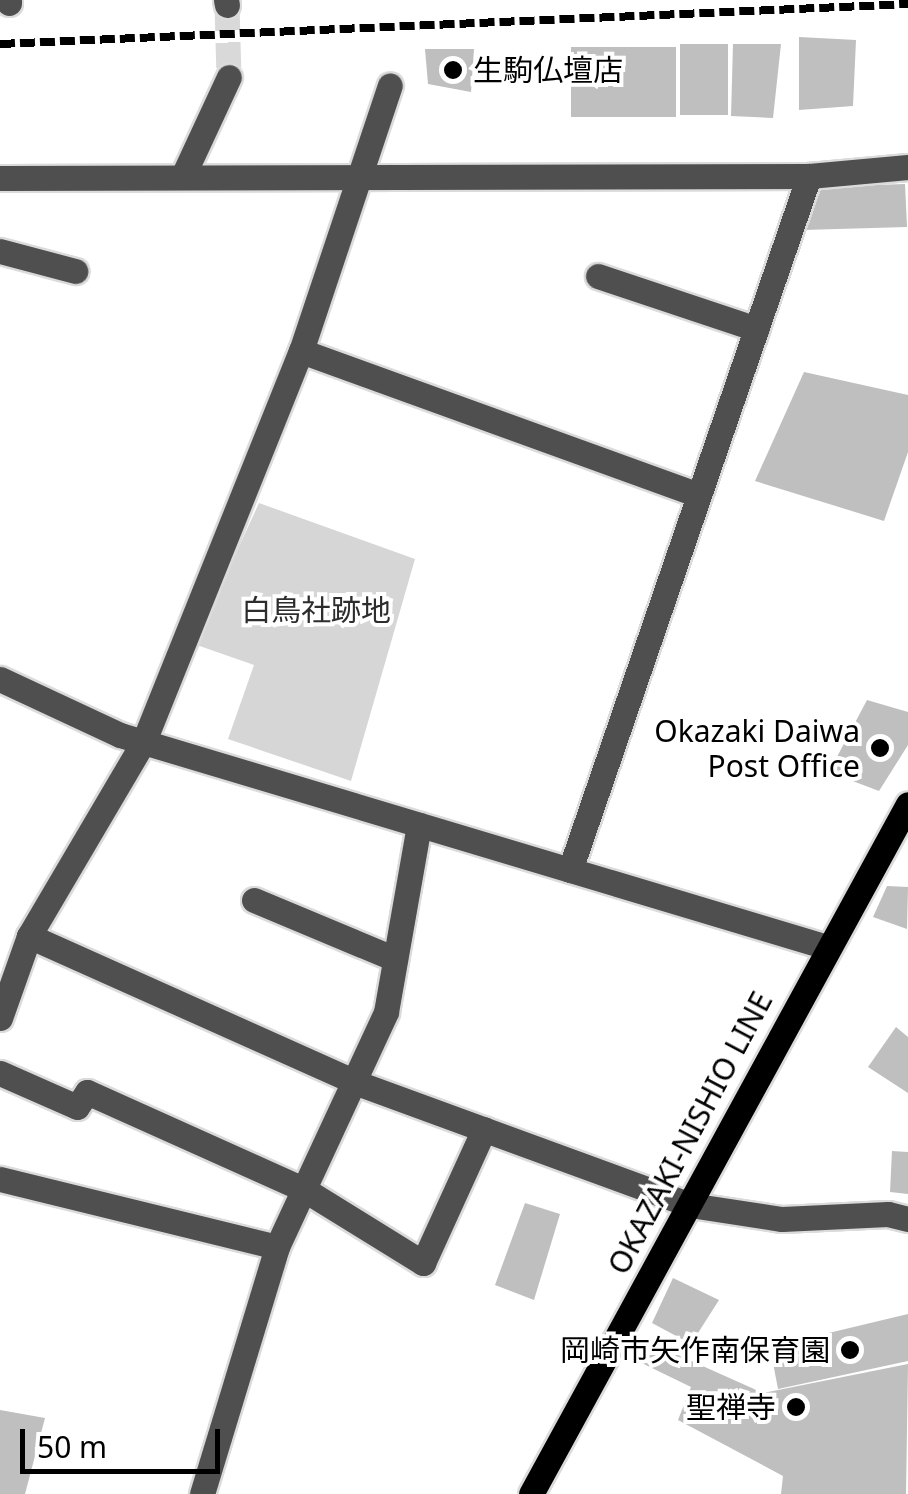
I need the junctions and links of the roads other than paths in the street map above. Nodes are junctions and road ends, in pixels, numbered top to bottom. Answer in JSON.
{"nodes":[{"id":1,"x":228,"y":76,"type":"tunnel mouth"},
{"id":2,"x":390,"y":86,"type":"dead end"},
{"id":3,"x":908,"y":168,"type":"edge"},
{"id":4,"x":363,"y":173,"type":"junction"},
{"id":5,"x":182,"y":176,"type":"junction"},
{"id":6,"x":808,"y":176,"type":"junction"},
{"id":7,"x":0,"y":178,"type":"edge"},
{"id":8,"x":0,"y":251,"type":"edge"},
{"id":9,"x":76,"y":271,"type":"dead end"},
{"id":10,"x":598,"y":276,"type":"dead end"},
{"id":11,"x":756,"y":329,"type":"junction"},
{"id":12,"x":301,"y":351,"type":"junction"},
{"id":13,"x":699,"y":496,"type":"junction"},
{"id":14,"x":0,"y":680,"type":"edge"},
{"id":15,"x":144,"y":741,"type":"junction"},
{"id":16,"x":908,"y":804,"type":"edge"},
{"id":17,"x":419,"y":825,"type":"junction"},
{"id":18,"x":570,"y":870,"type":"junction"},
{"id":19,"x":254,"y":900,"type":"dead end"},
{"id":20,"x":29,"y":936,"type":"junction"},
{"id":21,"x":826,"y":946,"type":"junction"},
{"id":22,"x":395,"y":959,"type":"junction"},
{"id":23,"x":8,"y":967,"type":"edge"},
{"id":24,"x":0,"y":1018,"type":"edge"},
{"id":25,"x":0,"y":1073,"type":"edge"},
{"id":26,"x":357,"y":1083,"type":"junction"},
{"id":27,"x":484,"y":1130,"type":"junction"},
{"id":28,"x":0,"y":1179,"type":"edge"},
{"id":29,"x":305,"y":1190,"type":"junction"},
{"id":30,"x":690,"y":1204,"type":"junction"},
{"id":31,"x":908,"y":1219,"type":"edge"},
{"id":32,"x":278,"y":1246,"type":"junction"},
{"id":33,"x":202,"y":1494,"type":"edge"},
{"id":34,"x":531,"y":1494,"type":"edge"}],
"edges":[{"from":1,"to":5,"type":"street"},
{"from":2,"to":4,"type":"street"},
{"from":3,"to":6,"type":"street"},
{"from":4,"to":5,"type":"street"},
{"from":4,"to":6,"type":"street"},
{"from":4,"to":12,"type":"street"},
{"from":5,"to":7,"type":"street"},
{"from":6,"to":11,"type":"street"},
{"from":8,"to":9,"type":"street"},
{"from":10,"to":11,"type":"street"},
{"from":11,"to":13,"type":"street"},
{"from":12,"to":13,"type":"street"},
{"from":12,"to":15,"type":"street"},
{"from":13,"to":18,"type":"street"},
{"from":14,"to":15,"type":"street"},
{"from":15,"to":17,"type":"street"},
{"from":15,"to":20,"type":"street"},
{"from":16,"to":21,"type":"main road","name":"OKAZAKI-NISHIO LINE"},
{"from":17,"to":18,"type":"street"},
{"from":17,"to":22,"type":"street"},
{"from":18,"to":21,"type":"street"},
{"from":19,"to":22,"type":"street"},
{"from":20,"to":23,"type":"street"},
{"from":20,"to":26,"type":"street"},
{"from":21,"to":30,"type":"main road","name":"OKAZAKI-NISHIO LINE"},
{"from":22,"to":26,"type":"street"},
{"from":23,"to":24,"type":"street"},
{"from":25,"to":29,"type":"street"},
{"from":26,"to":27,"type":"street"},
{"from":26,"to":29,"type":"street"},
{"from":27,"to":29,"type":"street"},
{"from":27,"to":30,"type":"street"},
{"from":28,"to":32,"type":"street"},
{"from":29,"to":32,"type":"street"},
{"from":30,"to":31,"type":"street"},
{"from":30,"to":34,"type":"main road","name":"OKAZAKI-NISHIO LINE"},
{"from":32,"to":33,"type":"street"}]}
